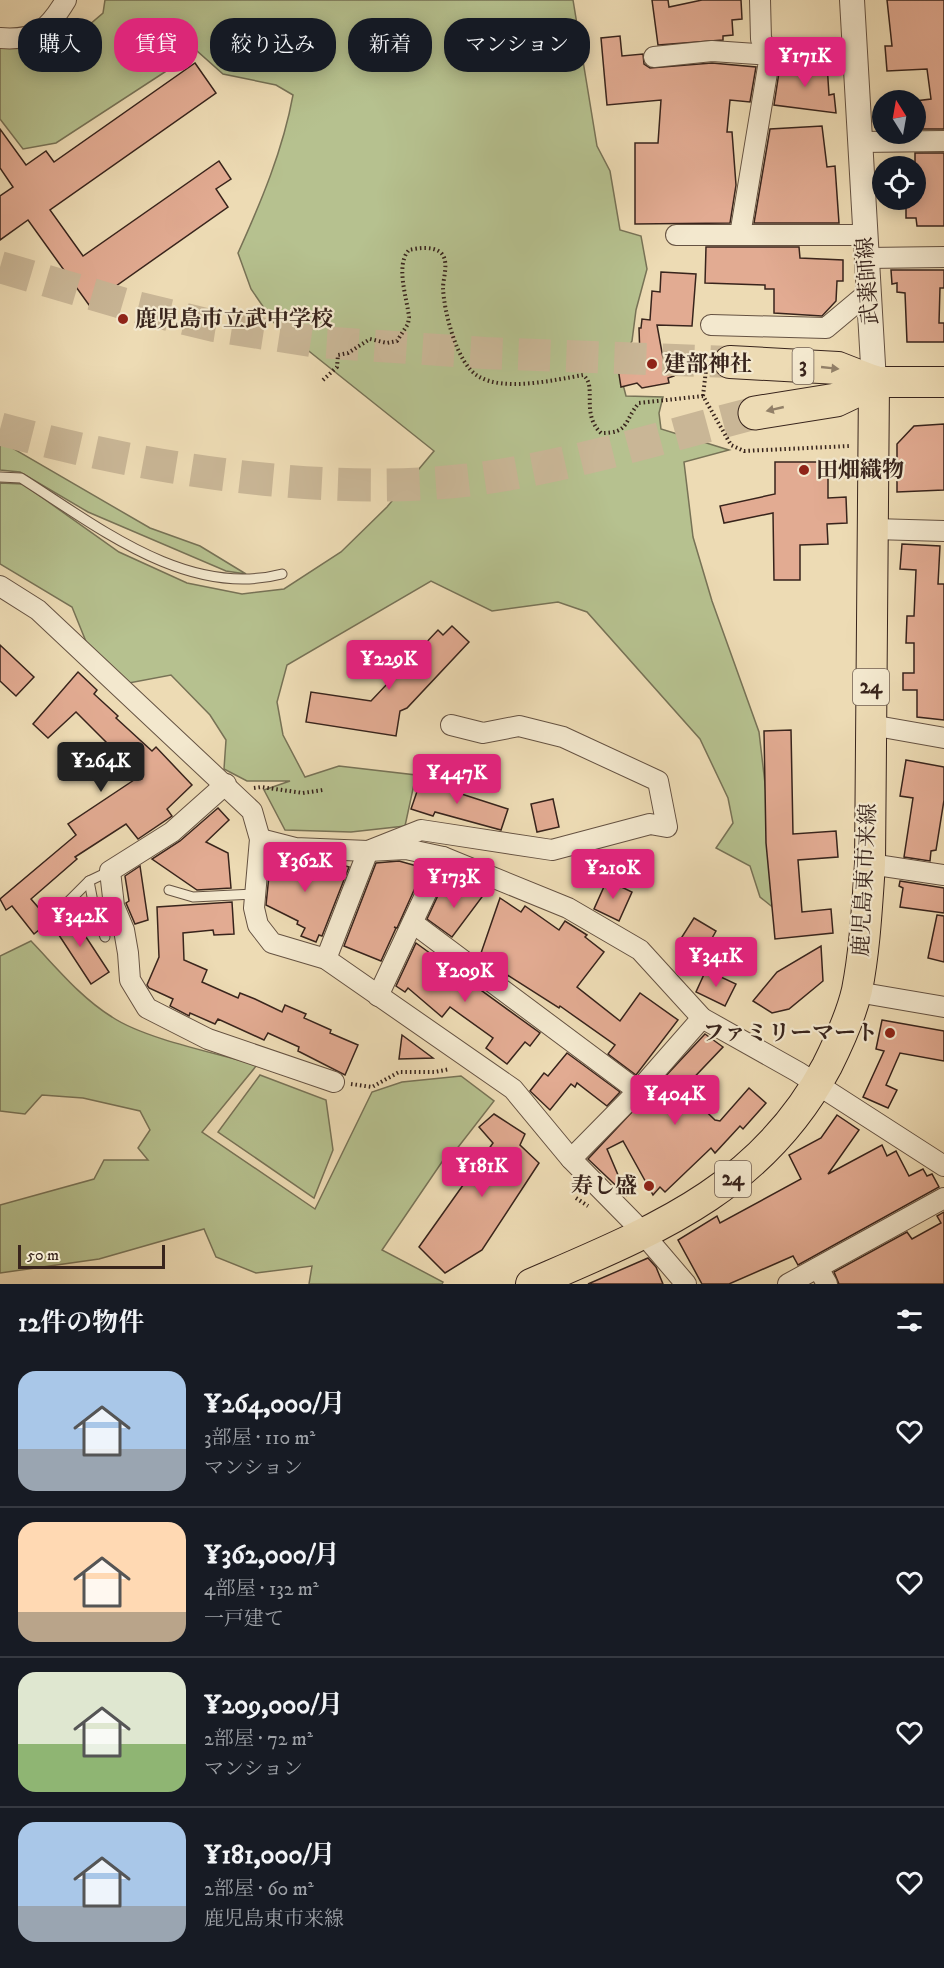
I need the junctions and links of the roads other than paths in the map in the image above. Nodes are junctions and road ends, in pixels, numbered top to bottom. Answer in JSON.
{"nodes":[{"id":1,"x":66,"y":0,"type":"edge"},
{"id":2,"x":760,"y":0,"type":"edge"},
{"id":3,"x":852,"y":0,"type":"edge"},
{"id":4,"x":0,"y":38,"type":"edge"},
{"id":5,"x":854,"y":50,"type":"junction"},
{"id":6,"x":770,"y":55,"type":"junction"},
{"id":7,"x":654,"y":57,"type":"dead end"},
{"id":8,"x":944,"y":141,"type":"edge"},
{"id":9,"x":860,"y":142,"type":"junction"},
{"id":10,"x":676,"y":235,"type":"dead end"},
{"id":11,"x":740,"y":235,"type":"junction"},
{"id":12,"x":866,"y":247,"type":"junction"},
{"id":13,"x":944,"y":257,"type":"edge"},
{"id":14,"x":869,"y":292,"type":"junction"},
{"id":15,"x":711,"y":325,"type":"dead end"},
{"id":16,"x":730,"y":362,"type":"tunnel mouth"},
{"id":17,"x":874,"y":382,"type":"junction"},
{"id":18,"x":944,"y":382,"type":"edge"},
{"id":19,"x":755,"y":413,"type":"tunnel mouth"},
{"id":20,"x":0,"y":477,"type":"edge"},
{"id":21,"x":874,"y":529,"type":"junction"},
{"id":22,"x":944,"y":531,"type":"edge"},
{"id":23,"x":282,"y":574,"type":"dead end"},
{"id":24,"x":3,"y":591,"type":"edge"},
{"id":25,"x":451,"y":725,"type":"dead end"},
{"id":26,"x":870,"y":725,"type":"junction"},
{"id":27,"x":944,"y":738,"type":"edge"},
{"id":28,"x":231,"y":788,"type":"junction"},
{"id":29,"x":260,"y":839,"type":"junction"},
{"id":30,"x":369,"y":851,"type":"junction"},
{"id":31,"x":443,"y":857,"type":"junction"},
{"id":32,"x":870,"y":864,"type":"junction"},
{"id":33,"x":110,"y":871,"type":"junction"},
{"id":34,"x":944,"y":875,"type":"edge"},
{"id":35,"x":89,"y":881,"type":"junction"},
{"id":36,"x":169,"y":890,"type":"dead end"},
{"id":37,"x":254,"y":894,"type":"junction"},
{"id":38,"x":57,"y":913,"type":"dead end"},
{"id":39,"x":413,"y":923,"type":"junction"},
{"id":40,"x":105,"y":937,"type":"dead end"},
{"id":41,"x":326,"y":959,"type":"junction"},
{"id":42,"x":856,"y":992,"type":"junction"},
{"id":43,"x":378,"y":996,"type":"junction"},
{"id":44,"x":944,"y":1007,"type":"edge"},
{"id":45,"x":702,"y":1018,"type":"junction"},
{"id":46,"x":334,"y":1082,"type":"road end"},
{"id":47,"x":817,"y":1084,"type":"junction"},
{"id":48,"x":638,"y":1091,"type":"junction"},
{"id":49,"x":571,"y":1159,"type":"junction"},
{"id":50,"x":944,"y":1166,"type":"edge"},
{"id":51,"x":944,"y":1198,"type":"edge"},
{"id":52,"x":643,"y":1234,"type":"junction"},
{"id":53,"x":823,"y":1276,"type":"edge"},
{"id":54,"x":531,"y":1284,"type":"edge"},
{"id":55,"x":686,"y":1284,"type":"edge"},
{"id":56,"x":788,"y":1284,"type":"edge"}],
"edges":[{"from":1,"to":4,"type":"street"},
{"from":2,"to":6,"type":"street"},
{"from":3,"to":5,"type":"street","name":"武薬師線"},
{"from":5,"to":6,"type":"street"},
{"from":5,"to":9,"type":"street","name":"武薬師線"},
{"from":6,"to":7,"type":"street"},
{"from":6,"to":11,"type":"street"},
{"from":8,"to":9,"type":"street"},
{"from":9,"to":12,"type":"street","name":"武薬師線"},
{"from":10,"to":11,"type":"street"},
{"from":11,"to":12,"type":"street"},
{"from":12,"to":13,"type":"street"},
{"from":12,"to":14,"type":"street","name":"武薬師線"},
{"from":14,"to":15,"type":"street"},
{"from":14,"to":17,"type":"street","name":"武薬師線"},
{"from":16,"to":17,"type":"highway","number":"3","one_way":true},
{"from":17,"to":18,"type":"main road"},
{"from":17,"to":19,"type":"highway","number":"3","one_way":true},
{"from":17,"to":21,"type":"main road","name":"鹿児島東市来線","number":"24"},
{"from":20,"to":23,"type":"lane"},
{"from":21,"to":22,"type":"street"},
{"from":21,"to":26,"type":"main road","name":"鹿児島東市来線","number":"24"},
{"from":24,"to":28,"type":"street"},
{"from":25,"to":30,"type":"street"},
{"from":26,"to":27,"type":"street"},
{"from":26,"to":32,"type":"main road","name":"鹿児島東市来線","number":"24"},
{"from":28,"to":29,"type":"street"},
{"from":28,"to":33,"type":"street"},
{"from":29,"to":30,"type":"street"},
{"from":29,"to":37,"type":"street"},
{"from":30,"to":31,"type":"street"},
{"from":30,"to":41,"type":"street"},
{"from":31,"to":39,"type":"street"},
{"from":31,"to":45,"type":"street"},
{"from":32,"to":34,"type":"street"},
{"from":32,"to":42,"type":"main road","name":"鹿児島東市来線","number":"24"},
{"from":33,"to":35,"type":"lane"},
{"from":33,"to":46,"type":"street"},
{"from":35,"to":38,"type":"lane"},
{"from":35,"to":40,"type":"lane"},
{"from":36,"to":37,"type":"lane"},
{"from":37,"to":41,"type":"street"},
{"from":39,"to":43,"type":"street"},
{"from":39,"to":48,"type":"street"},
{"from":41,"to":43,"type":"street"},
{"from":42,"to":44,"type":"street"},
{"from":42,"to":47,"type":"main road","name":"鹿児島東市来線","number":"24"},
{"from":43,"to":49,"type":"street"},
{"from":45,"to":47,"type":"street"},
{"from":45,"to":48,"type":"street"},
{"from":47,"to":50,"type":"street"},
{"from":47,"to":52,"type":"main road","name":"鹿児島東市来線","number":"24"},
{"from":48,"to":49,"type":"street"},
{"from":49,"to":52,"type":"street"},
{"from":51,"to":53,"type":"street"},
{"from":52,"to":54,"type":"main road","name":"鹿児島東市来線","number":"24"},
{"from":52,"to":55,"type":"street"},
{"from":53,"to":56,"type":"street"}]}
